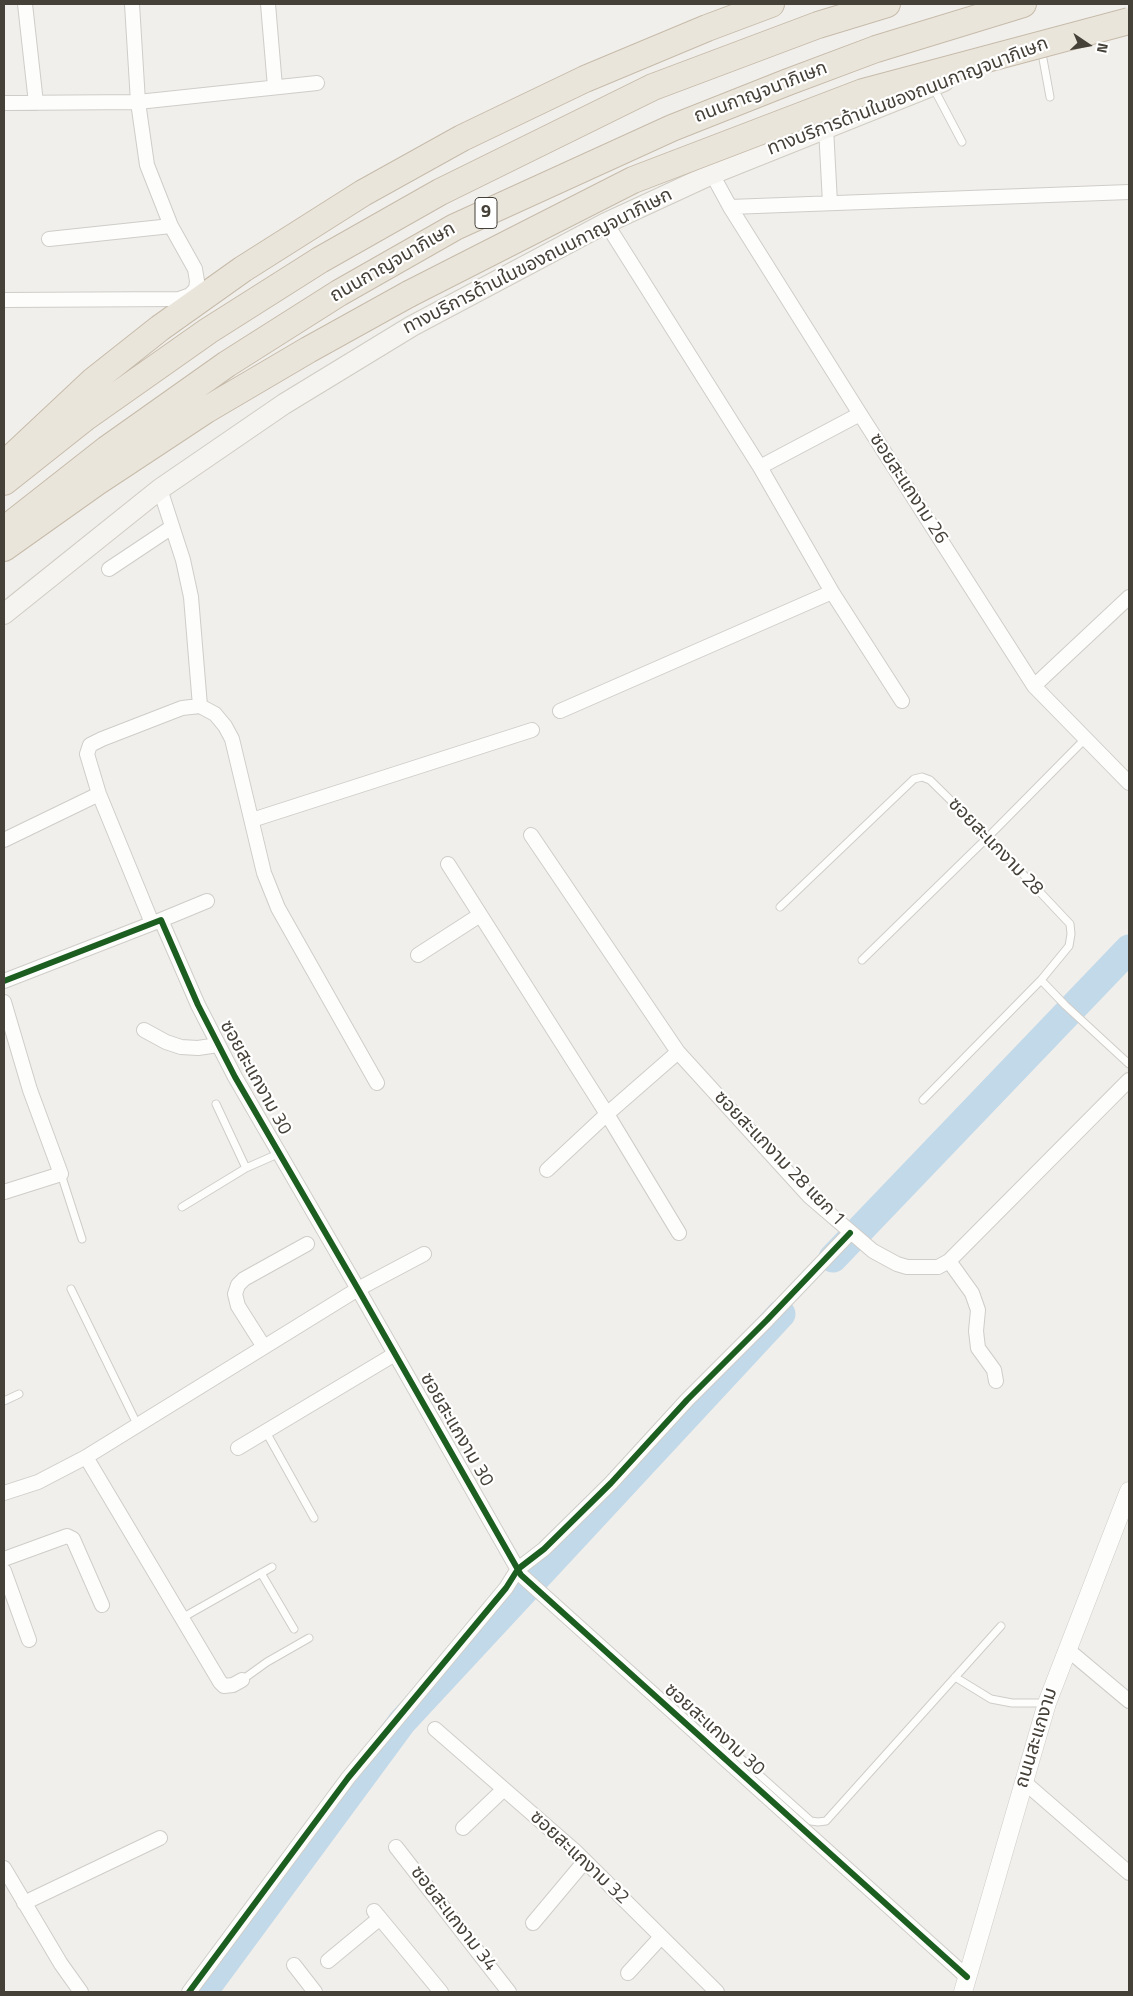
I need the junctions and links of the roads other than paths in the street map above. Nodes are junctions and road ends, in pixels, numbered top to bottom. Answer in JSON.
{"nodes":[{"id":1,"x":25,"y":4,"type":"edge"},
{"id":2,"x":132,"y":4,"type":"edge"},
{"id":3,"x":268,"y":4,"type":"edge"},
{"id":4,"x":771,"y":4,"type":"edge"},
{"id":5,"x":887,"y":4,"type":"edge"},
{"id":6,"x":1024,"y":4,"type":"edge"},
{"id":7,"x":1129,"y":14,"type":"edge"},
{"id":8,"x":1129,"y":21,"type":"edge"},
{"id":9,"x":1040,"y":45,"type":"junction"},
{"id":10,"x":317,"y":84,"type":"dead end"},
{"id":11,"x":932,"y":85,"type":"junction"},
{"id":12,"x":275,"y":87,"type":"junction"},
{"id":13,"x":1050,"y":97,"type":"dead end"},
{"id":14,"x":138,"y":102,"type":"junction"},
{"id":15,"x":4,"y":103,"type":"edge"},
{"id":16,"x":36,"y":103,"type":"junction"},
{"id":17,"x":826,"y":128,"type":"junction"},
{"id":18,"x":962,"y":142,"type":"dead end"},
{"id":19,"x":712,"y":174,"type":"junction"},
{"id":20,"x":1129,"y":192,"type":"edge"},
{"id":21,"x":830,"y":203,"type":"junction"},
{"id":22,"x":730,"y":207,"type":"junction"},
{"id":23,"x":606,"y":223,"type":"junction"},
{"id":24,"x":171,"y":226,"type":"junction"},
{"id":25,"x":49,"y":240,"type":"dead end"},
{"id":26,"x":4,"y":300,"type":"edge"},
{"id":27,"x":860,"y":414,"type":"junction"},
{"id":28,"x":4,"y":466,"type":"edge"},
{"id":29,"x":760,"y":467,"type":"junction"},
{"id":30,"x":4,"y":482,"type":"edge"},
{"id":31,"x":160,"y":489,"type":"junction"},
{"id":32,"x":172,"y":527,"type":"junction"},
{"id":33,"x":4,"y":530,"type":"edge"},
{"id":34,"x":4,"y":548,"type":"edge"},
{"id":35,"x":109,"y":569,"type":"dead end"},
{"id":36,"x":832,"y":592,"type":"junction"},
{"id":37,"x":1129,"y":596,"type":"edge"},
{"id":38,"x":4,"y":614,"type":"edge"},
{"id":39,"x":1034,"y":686,"type":"junction"},
{"id":40,"x":902,"y":702,"type":"dead end"},
{"id":41,"x":200,"y":706,"type":"junction"},
{"id":42,"x":560,"y":711,"type":"dead end"},
{"id":43,"x":532,"y":730,"type":"dead end"},
{"id":44,"x":1086,"y":738,"type":"junction"},
{"id":45,"x":1129,"y":783,"type":"edge"},
{"id":46,"x":99,"y":794,"type":"junction"},
{"id":47,"x":252,"y":820,"type":"junction"},
{"id":48,"x":531,"y":835,"type":"dead end"},
{"id":49,"x":988,"y":837,"type":"junction"},
{"id":50,"x":4,"y":840,"type":"edge"},
{"id":51,"x":448,"y":864,"type":"dead end"},
{"id":52,"x":206,"y":901,"type":"dead end"},
{"id":53,"x":780,"y":907,"type":"dead end"},
{"id":54,"x":480,"y":915,"type":"junction"},
{"id":55,"x":157,"y":922,"type":"junction"},
{"id":56,"x":418,"y":955,"type":"dead end"},
{"id":57,"x":862,"y":960,"type":"dead end"},
{"id":58,"x":1041,"y":980,"type":"junction"},
{"id":59,"x":4,"y":981,"type":"edge"},
{"id":60,"x":4,"y":1002,"type":"edge"},
{"id":61,"x":144,"y":1030,"type":"dead end"},
{"id":62,"x":218,"y":1045,"type":"junction"},
{"id":63,"x":678,"y":1052,"type":"junction"},
{"id":64,"x":1129,"y":1064,"type":"edge"},
{"id":65,"x":1129,"y":1080,"type":"edge"},
{"id":66,"x":377,"y":1083,"type":"dead end"},
{"id":67,"x":922,"y":1100,"type":"dead end"},
{"id":68,"x":216,"y":1104,"type":"dead end"},
{"id":69,"x":607,"y":1114,"type":"junction"},
{"id":70,"x":280,"y":1153,"type":"junction"},
{"id":71,"x":246,"y":1168,"type":"junction"},
{"id":72,"x":547,"y":1170,"type":"dead end"},
{"id":73,"x":60,"y":1174,"type":"junction"},
{"id":74,"x":4,"y":1192,"type":"edge"},
{"id":75,"x":182,"y":1207,"type":"dead end"},
{"id":76,"x":680,"y":1233,"type":"dead end"},
{"id":77,"x":852,"y":1234,"type":"junction"},
{"id":78,"x":82,"y":1239,"type":"dead end"},
{"id":79,"x":307,"y":1244,"type":"dead end"},
{"id":80,"x":424,"y":1254,"type":"dead end"},
{"id":81,"x":949,"y":1261,"type":"junction"},
{"id":82,"x":71,"y":1289,"type":"dead end"},
{"id":83,"x":358,"y":1289,"type":"junction"},
{"id":84,"x":264,"y":1347,"type":"junction"},
{"id":85,"x":395,"y":1354,"type":"junction"},
{"id":86,"x":996,"y":1381,"type":"dead end"},
{"id":87,"x":19,"y":1394,"type":"dead end"},
{"id":88,"x":4,"y":1401,"type":"edge"},
{"id":89,"x":137,"y":1424,"type":"junction"},
{"id":90,"x":266,"y":1432,"type":"junction"},
{"id":91,"x":238,"y":1448,"type":"dead end"},
{"id":92,"x":86,"y":1456,"type":"junction"},
{"id":93,"x":1129,"y":1491,"type":"edge"},
{"id":94,"x":4,"y":1493,"type":"edge"},
{"id":95,"x":1125,"y":1517,"type":"edge"},
{"id":96,"x":314,"y":1518,"type":"dead end"},
{"id":97,"x":4,"y":1558,"type":"edge"},
{"id":98,"x":272,"y":1567,"type":"dead end"},
{"id":99,"x":4,"y":1571,"type":"edge"},
{"id":100,"x":519,"y":1572,"type":"junction"},
{"id":101,"x":261,"y":1573,"type":"junction"},
{"id":102,"x":102,"y":1605,"type":"dead end"},
{"id":103,"x":182,"y":1618,"type":"junction"},
{"id":104,"x":1002,"y":1626,"type":"dead end"},
{"id":105,"x":294,"y":1629,"type":"dead end"},
{"id":106,"x":309,"y":1638,"type":"dead end"},
{"id":107,"x":30,"y":1640,"type":"dead end"},
{"id":108,"x":1067,"y":1649,"type":"junction"},
{"id":109,"x":955,"y":1677,"type":"junction"},
{"id":110,"x":242,"y":1680,"type":"joint"},
{"id":111,"x":1129,"y":1701,"type":"edge"},
{"id":112,"x":1047,"y":1703,"type":"junction"},
{"id":113,"x":435,"y":1728,"type":"dead end"},
{"id":114,"x":707,"y":1728,"type":"dead end"},
{"id":115,"x":1023,"y":1781,"type":"junction"},
{"id":116,"x":504,"y":1789,"type":"junction"},
{"id":117,"x":463,"y":1828,"type":"dead end"},
{"id":118,"x":160,"y":1838,"type":"dead end"},
{"id":119,"x":396,"y":1847,"type":"dead end"},
{"id":120,"x":585,"y":1861,"type":"junction"},
{"id":121,"x":4,"y":1868,"type":"edge"},
{"id":122,"x":1129,"y":1873,"type":"edge"},
{"id":123,"x":24,"y":1903,"type":"junction"},
{"id":124,"x":533,"y":1923,"type":"dead end"},
{"id":125,"x":661,"y":1937,"type":"junction"},
{"id":126,"x":328,"y":1961,"type":"dead end"},
{"id":127,"x":294,"y":1965,"type":"dead end"},
{"id":128,"x":628,"y":1973,"type":"dead end"},
{"id":129,"x":965,"y":1985,"type":"edge"},
{"id":130,"x":710,"y":1990,"type":"edge"},
{"id":131,"x":80,"y":1992,"type":"edge"},
{"id":132,"x":189,"y":1992,"type":"edge"},
{"id":133,"x":316,"y":1992,"type":"edge"},
{"id":134,"x":441,"y":1992,"type":"edge"},
{"id":135,"x":509,"y":1992,"type":"edge"}],
"edges":[{"from":1,"to":16,"type":"street"},
{"from":2,"to":14,"type":"street"},
{"from":3,"to":12,"type":"street"},
{"from":4,"to":28,"type":"highway"},
{"from":5,"to":30,"type":"highway","name":"ถนนกาญจนาภิเษก","number":"9"},
{"from":6,"to":33,"type":"highway","name":"ถนนกาญจนาภิเษก","number":"9"},
{"from":7,"to":9,"type":"main road","name":"ทางบริการด้านในของถนนกาญจนาภิเษก"},
{"from":8,"to":34,"type":"highway","bridge":true},
{"from":9,"to":11,"type":"main road","name":"ทางบริการด้านในของถนนกาญจนาภิเษก"},
{"from":9,"to":13,"type":"lane"},
{"from":10,"to":12,"type":"street"},
{"from":11,"to":17,"type":"main road","name":"ทางบริการด้านในของถนนกาญจนาภิเษก"},
{"from":11,"to":18,"type":"lane"},
{"from":12,"to":14,"type":"street"},
{"from":14,"to":16,"type":"street"},
{"from":14,"to":24,"type":"street"},
{"from":15,"to":16,"type":"street"},
{"from":17,"to":19,"type":"main road","name":"ทางบริการด้านในของถนนกาญจนาภิเษก"},
{"from":17,"to":21,"type":"street"},
{"from":19,"to":22,"type":"street","name":"ซอยสะแกงาม 26"},
{"from":19,"to":23,"type":"main road","name":"ทางบริการด้านในของถนนกาญจนาภิเษก"},
{"from":20,"to":21,"type":"street"},
{"from":21,"to":22,"type":"street"},
{"from":22,"to":27,"type":"street","name":"ซอยสะแกงาม 26"},
{"from":23,"to":29,"type":"street"},
{"from":23,"to":31,"type":"main road","name":"ทางบริการด้านในของถนนกาญจนาภิเษก"},
{"from":24,"to":25,"type":"street"},
{"from":24,"to":26,"type":"street"},
{"from":27,"to":29,"type":"street"},
{"from":27,"to":39,"type":"street","name":"ซอยสะแกงาม 26"},
{"from":29,"to":36,"type":"street"},
{"from":31,"to":32,"type":"street"},
{"from":31,"to":38,"type":"main road","name":"ทางบริการด้านในของถนนกาญจนาภิเษก"},
{"from":32,"to":35,"type":"street"},
{"from":32,"to":41,"type":"street"},
{"from":36,"to":40,"type":"street"},
{"from":36,"to":42,"type":"street"},
{"from":37,"to":39,"type":"street"},
{"from":39,"to":44,"type":"street","name":"ซอยสะแกงาม 26"},
{"from":41,"to":46,"type":"street","name":"ซอยสะแกงาม 30"},
{"from":41,"to":47,"type":"street"},
{"from":43,"to":47,"type":"street"},
{"from":44,"to":45,"type":"street","name":"ซอยสะแกงาม 26"},
{"from":44,"to":49,"type":"lane"},
{"from":46,"to":50,"type":"street"},
{"from":46,"to":55,"type":"street","name":"ซอยสะแกงาม 30"},
{"from":47,"to":66,"type":"street"},
{"from":48,"to":63,"type":"street","name":"ซอยสะแกงาม 28 แยก 1"},
{"from":49,"to":53,"type":"lane","name":"ซอยสะแกงาม 28"},
{"from":49,"to":57,"type":"lane"},
{"from":49,"to":58,"type":"lane","name":"ซอยสะแกงาม 28"},
{"from":51,"to":54,"type":"street"},
{"from":52,"to":55,"type":"street"},
{"from":54,"to":56,"type":"street"},
{"from":54,"to":69,"type":"street"},
{"from":55,"to":59,"type":"street"},
{"from":55,"to":62,"type":"street","name":"ซอยสะแกงาม 30"},
{"from":58,"to":64,"type":"lane"},
{"from":58,"to":67,"type":"lane","name":"ซอยสะแกงาม 28"},
{"from":60,"to":73,"type":"street"},
{"from":61,"to":62,"type":"street"},
{"from":62,"to":70,"type":"street","name":"ซอยสะแกงาม 30"},
{"from":63,"to":69,"type":"street"},
{"from":63,"to":77,"type":"street","name":"ซอยสะแกงาม 28 แยก 1"},
{"from":65,"to":81,"type":"street"},
{"from":68,"to":71,"type":"lane"},
{"from":69,"to":72,"type":"street"},
{"from":69,"to":76,"type":"street"},
{"from":70,"to":71,"type":"lane"},
{"from":70,"to":83,"type":"street","name":"ซอยสะแกงาม 30"},
{"from":71,"to":75,"type":"lane"},
{"from":73,"to":74,"type":"street"},
{"from":73,"to":78,"type":"lane"},
{"from":77,"to":81,"type":"street","name":"ซอยสะแกงาม 28 แยก 1"},
{"from":77,"to":100,"type":"street"},
{"from":79,"to":84,"type":"street"},
{"from":80,"to":83,"type":"street"},
{"from":81,"to":86,"type":"street"},
{"from":82,"to":89,"type":"lane"},
{"from":83,"to":84,"type":"street"},
{"from":83,"to":85,"type":"street","name":"ซอยสะแกงาม 30"},
{"from":84,"to":89,"type":"street"},
{"from":85,"to":90,"type":"street"},
{"from":85,"to":100,"type":"street","name":"ซอยสะแกงาม 30"},
{"from":87,"to":88,"type":"lane"},
{"from":89,"to":92,"type":"street"},
{"from":90,"to":91,"type":"street"},
{"from":90,"to":96,"type":"lane"},
{"from":92,"to":94,"type":"street"},
{"from":92,"to":103,"type":"street"},
{"from":93,"to":95,"type":"street","name":"ถนนสะแกงาม"},
{"from":95,"to":108,"type":"street","name":"ถนนสะแกงาม"},
{"from":97,"to":102,"type":"street"},
{"from":98,"to":101,"type":"lane"},
{"from":99,"to":107,"type":"street"},
{"from":100,"to":129,"type":"street","name":"ซอยสะแกงาม 30"},
{"from":100,"to":132,"type":"street"},
{"from":101,"to":103,"type":"lane"},
{"from":101,"to":105,"type":"lane"},
{"from":103,"to":110,"type":"street"},
{"from":104,"to":109,"type":"lane"},
{"from":106,"to":110,"type":"lane"},
{"from":108,"to":111,"type":"street"},
{"from":108,"to":112,"type":"street","name":"ถนนสะแกงาม"},
{"from":109,"to":112,"type":"lane"},
{"from":109,"to":114,"type":"lane"},
{"from":112,"to":115,"type":"street","name":"ถนนสะแกงาม"},
{"from":113,"to":116,"type":"street","name":"ซอยสะแกงาม 32"},
{"from":115,"to":122,"type":"street"},
{"from":115,"to":129,"type":"street","name":"ถนนสะแกงาม"},
{"from":116,"to":117,"type":"street"},
{"from":116,"to":120,"type":"street","name":"ซอยสะแกงาม 32"},
{"from":118,"to":123,"type":"street"},
{"from":119,"to":135,"type":"street","name":"ซอยสะแกงาม 34"},
{"from":120,"to":124,"type":"street"},
{"from":120,"to":125,"type":"street","name":"ซอยสะแกงาม 32"},
{"from":121,"to":123,"type":"street"},
{"from":123,"to":131,"type":"street"},
{"from":125,"to":128,"type":"street"},
{"from":125,"to":130,"type":"street","name":"ซอยสะแกงาม 32"},
{"from":126,"to":134,"type":"street"},
{"from":127,"to":133,"type":"street"}]}
